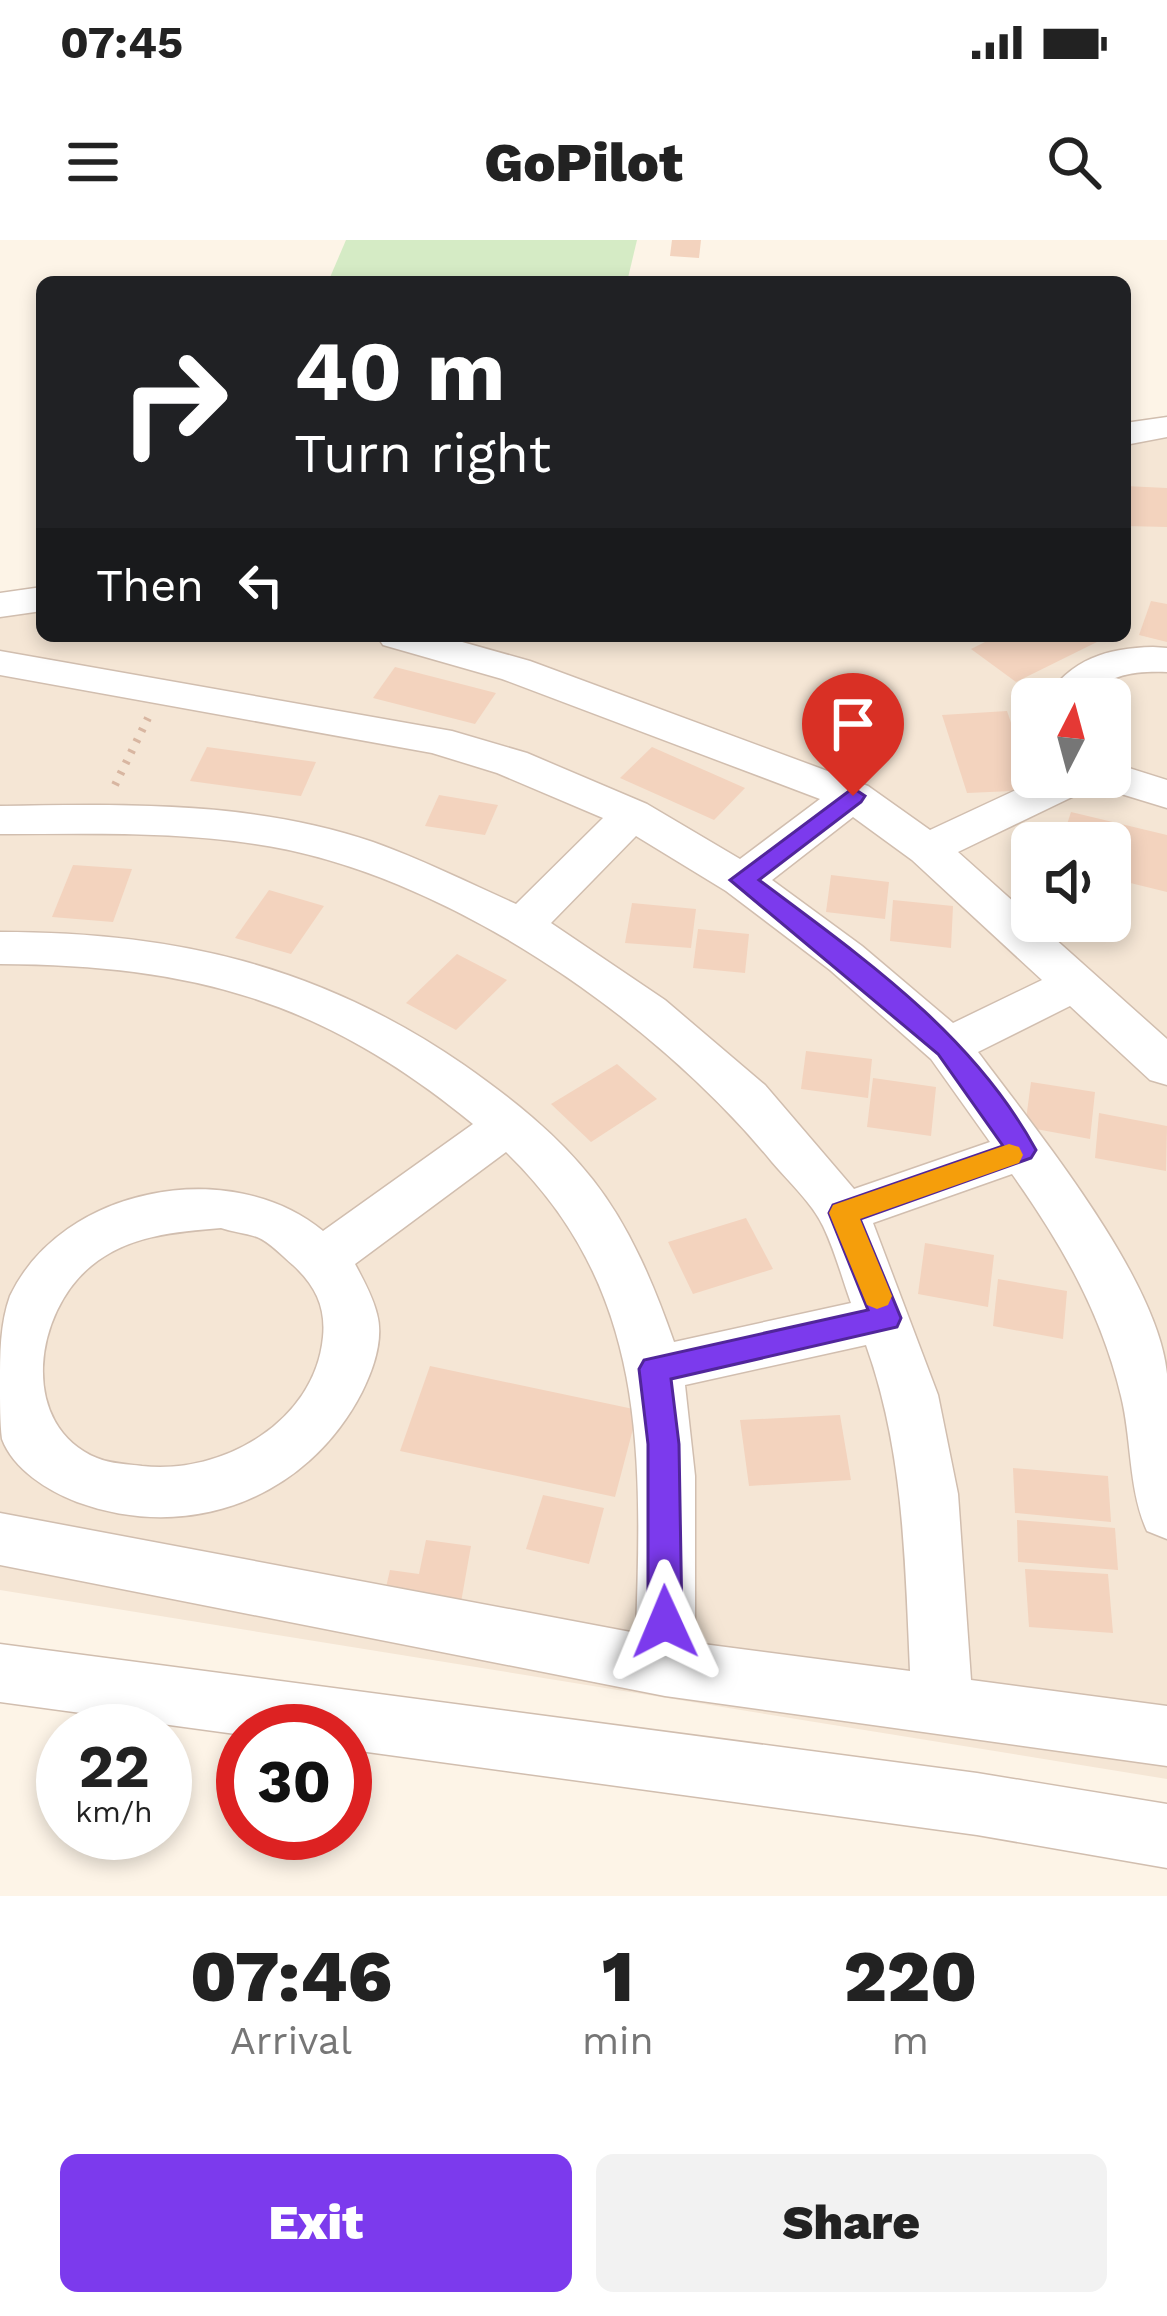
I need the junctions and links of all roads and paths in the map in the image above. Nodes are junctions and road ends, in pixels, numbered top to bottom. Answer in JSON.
{"nodes":[{"id":1,"x":1167,"y":428,"type":"edge"},
{"id":2,"x":1131,"y":433,"type":"edge"},
{"id":3,"x":36,"y":600,"type":"edge"},
{"id":4,"x":0,"y":605,"type":"edge"},
{"id":5,"x":418,"y":642,"type":"edge"},
{"id":6,"x":1167,"y":660,"type":"edge"},
{"id":7,"x":0,"y":663,"type":"edge"},
{"id":8,"x":1084,"y":678,"type":"edge"},
{"id":9,"x":161,"y":693,"type":"junction"},
{"id":10,"x":1131,"y":786,"type":"edge"},
{"id":11,"x":1167,"y":794,"type":"edge"},
{"id":12,"x":853,"y":796,"type":"junction"},
{"id":13,"x":1035,"y":798,"type":"edge"},
{"id":14,"x":632,"y":814,"type":"junction"},
{"id":15,"x":98,"y":819,"type":"junction"},
{"id":16,"x":0,"y":820,"type":"edge"},
{"id":17,"x":927,"y":849,"type":"junction"},
{"id":18,"x":742,"y":880,"type":"junction"},
{"id":19,"x":522,"y":925,"type":"junction"},
{"id":20,"x":0,"y":948,"type":"edge"},
{"id":21,"x":1078,"y":982,"type":"junction"},
{"id":22,"x":948,"y":1046,"type":"junction"},
{"id":23,"x":1167,"y":1067,"type":"edge"},
{"id":24,"x":507,"y":1125,"type":"junction"},
{"id":25,"x":1022,"y":1150,"type":"junction"},
{"id":26,"x":844,"y":1213,"type":"junction"},
{"id":27,"x":325,"y":1258,"type":"junction"},
{"id":28,"x":886,"y":1318,"type":"junction"},
{"id":29,"x":655,"y":1369,"type":"junction"},
{"id":30,"x":137,"y":1496,"type":"junction"},
{"id":31,"x":1167,"y":1514,"type":"edge"},
{"id":32,"x":0,"y":1539,"type":"edge"},
{"id":33,"x":112,"y":1562,"type":"junction"},
{"id":34,"x":665,"y":1667,"type":"junction"},
{"id":35,"x":0,"y":1673,"type":"edge"},
{"id":36,"x":942,"y":1702,"type":"junction"},
{"id":37,"x":1167,"y":1736,"type":"edge"},
{"id":38,"x":1167,"y":1836,"type":"edge"}],
"edges":[{"from":1,"to":2,"type":"street"},
{"from":3,"to":4,"type":"street"},
{"from":5,"to":12,"type":"street"},
{"from":6,"to":8,"type":"street"},
{"from":7,"to":9,"type":"street"},
{"from":9,"to":14,"type":"street"},
{"from":9,"to":15,"type":"path"},
{"from":10,"to":11,"type":"street"},
{"from":12,"to":17,"type":"street"},
{"from":12,"to":18,"type":"street"},
{"from":13,"to":17,"type":"street"},
{"from":14,"to":18,"type":"street"},
{"from":14,"to":19,"type":"street"},
{"from":15,"to":16,"type":"street"},
{"from":15,"to":19,"type":"street"},
{"from":17,"to":21,"type":"street"},
{"from":18,"to":22,"type":"street"},
{"from":19,"to":26,"type":"street"},
{"from":20,"to":24,"type":"street"},
{"from":21,"to":22,"type":"street"},
{"from":21,"to":23,"type":"street"},
{"from":22,"to":25,"type":"street"},
{"from":24,"to":27,"type":"street"},
{"from":24,"to":29,"type":"street"},
{"from":25,"to":26,"type":"street"},
{"from":25,"to":31,"type":"street"},
{"from":26,"to":28,"type":"street"},
{"from":27,"to":30,"type":"street"},
{"from":27,"to":30,"type":"street"},
{"from":28,"to":29,"type":"street"},
{"from":28,"to":36,"type":"street"},
{"from":29,"to":34,"type":"street"},
{"from":30,"to":33,"type":"street"},
{"from":32,"to":33,"type":"street"},
{"from":33,"to":34,"type":"street"},
{"from":34,"to":36,"type":"street"},
{"from":35,"to":38,"type":"street"},
{"from":36,"to":37,"type":"street"}]}
